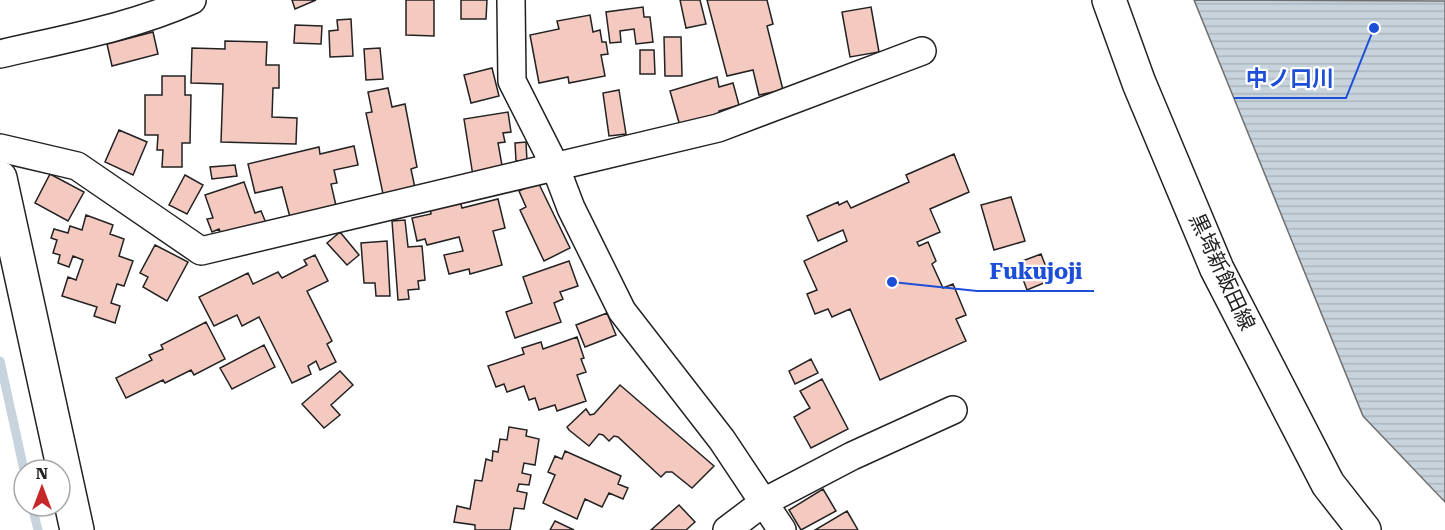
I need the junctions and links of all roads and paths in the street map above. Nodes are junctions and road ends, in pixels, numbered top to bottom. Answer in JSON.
{"nodes":[{"id":1,"x":192,"y":0,"type":"edge"},
{"id":2,"x":511,"y":0,"type":"edge"},
{"id":3,"x":1109,"y":0,"type":"edge"},
{"id":4,"x":922,"y":51,"type":"dead end"},
{"id":5,"x":0,"y":54,"type":"edge"},
{"id":6,"x":0,"y":148,"type":"edge"},
{"id":7,"x":555,"y":166,"type":"junction"},
{"id":8,"x":0,"y":178,"type":"edge"},
{"id":9,"x":953,"y":410,"type":"dead end"},
{"id":10,"x":764,"y":502,"type":"junction"},
{"id":11,"x":77,"y":530,"type":"edge"},
{"id":12,"x":727,"y":530,"type":"edge"},
{"id":13,"x":782,"y":530,"type":"edge"},
{"id":14,"x":1364,"y":530,"type":"edge"}],
"edges":[{"from":1,"to":5,"type":"street"},
{"from":2,"to":7,"type":"street"},
{"from":3,"to":14,"type":"main road","name":"黒埼新飯田線"},
{"from":4,"to":7,"type":"street"},
{"from":6,"to":7,"type":"street"},
{"from":7,"to":10,"type":"street"},
{"from":8,"to":11,"type":"main road"},
{"from":9,"to":10,"type":"street"},
{"from":10,"to":12,"type":"street"},
{"from":10,"to":13,"type":"street"}]}
